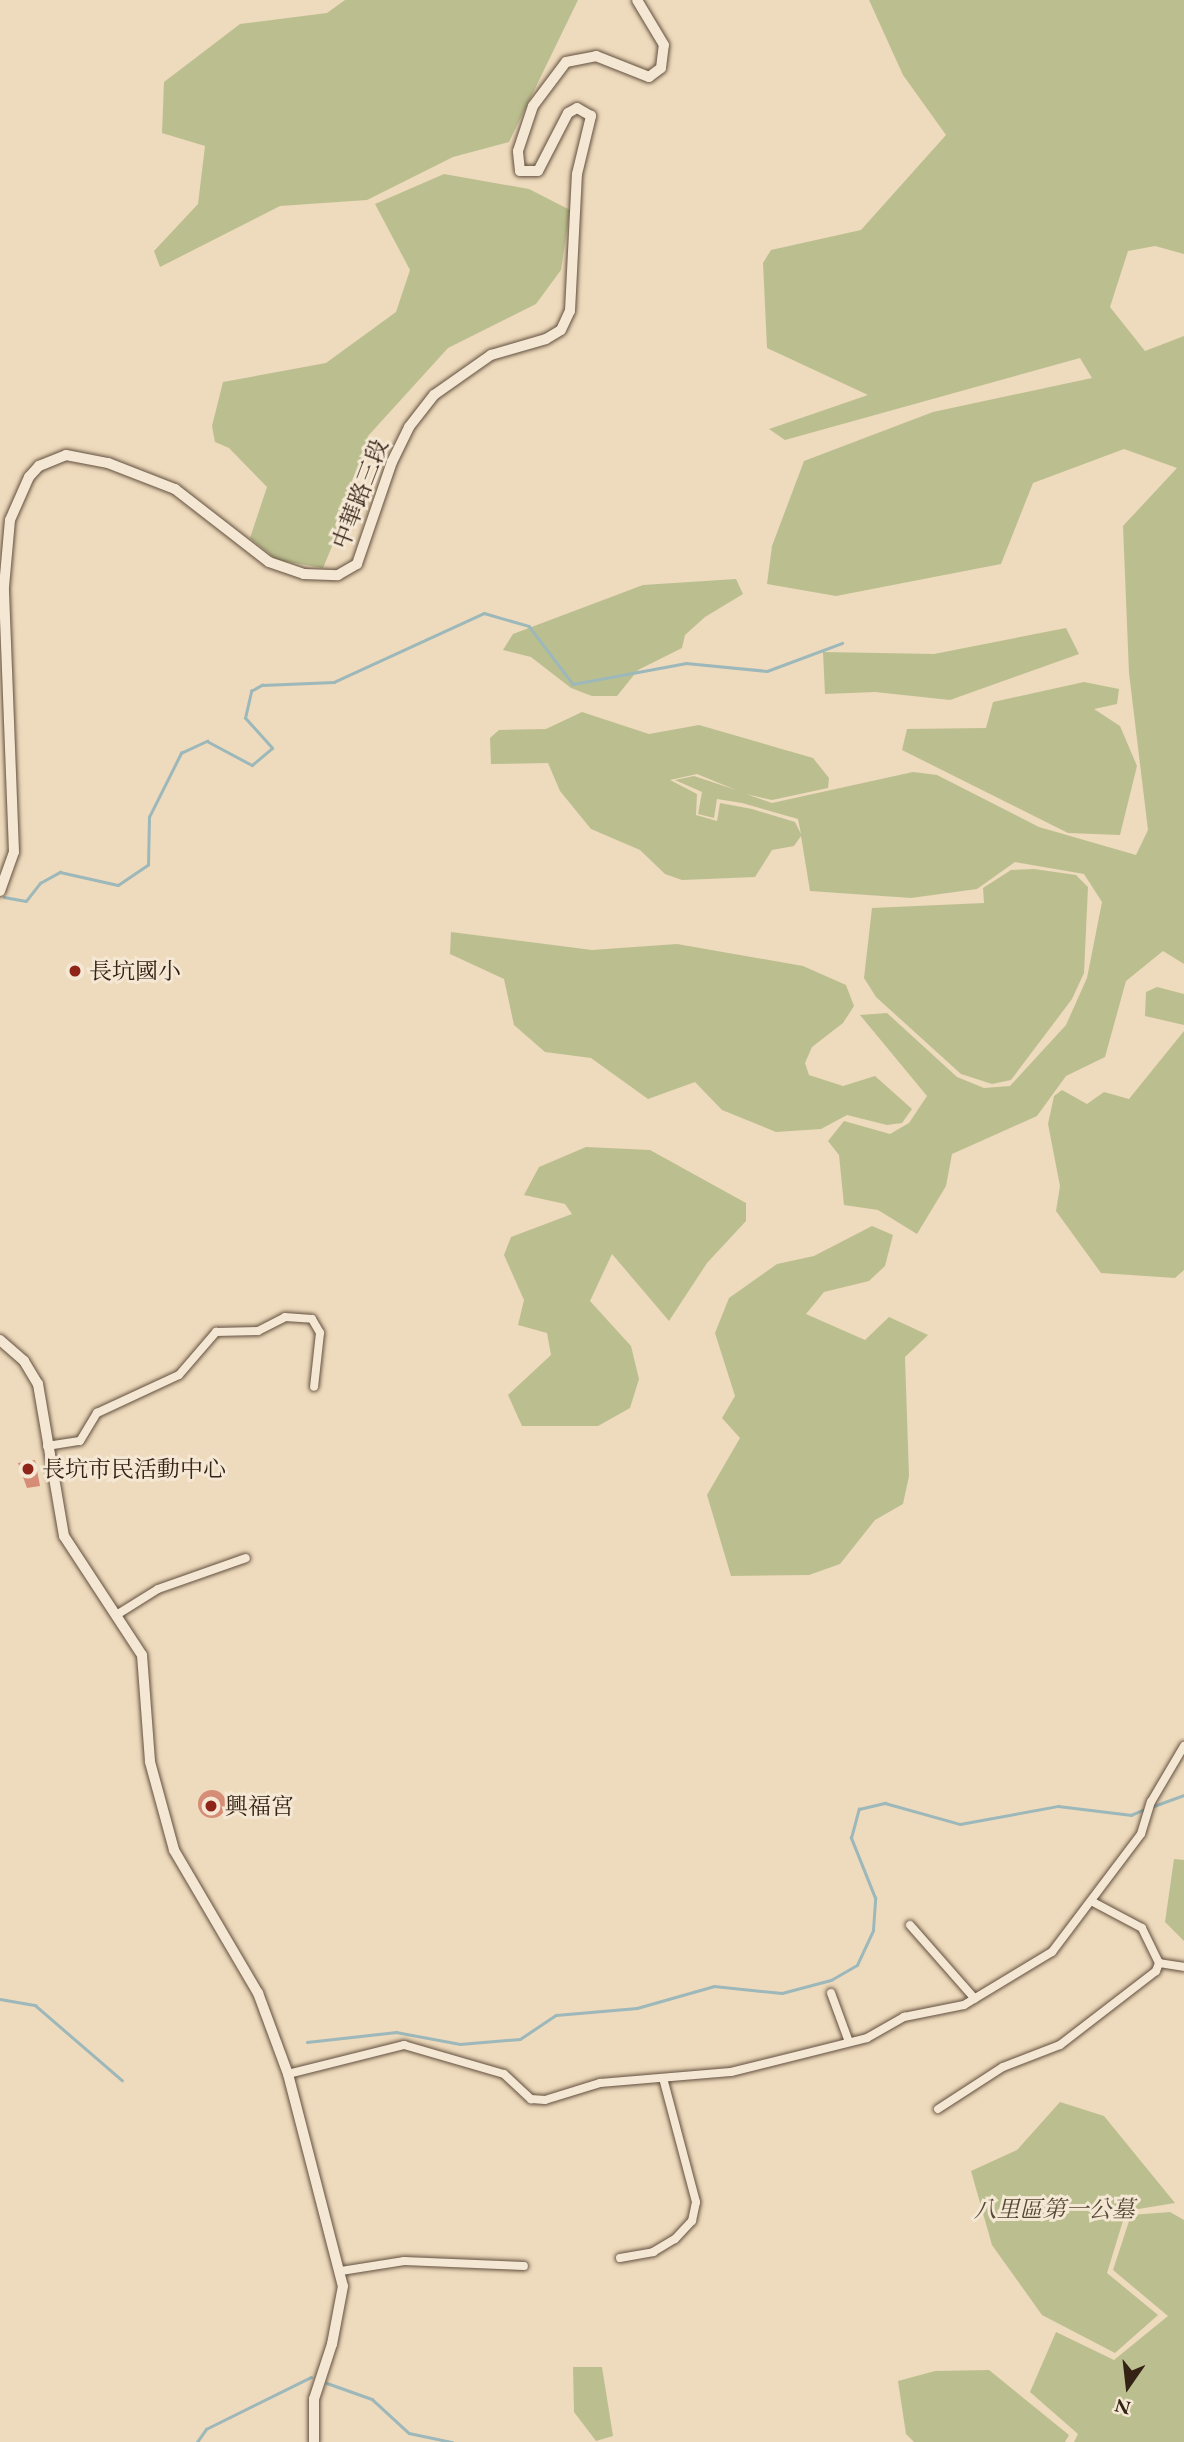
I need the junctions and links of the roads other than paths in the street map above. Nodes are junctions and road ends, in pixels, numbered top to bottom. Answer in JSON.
{"nodes":[{"id":1,"x":637,"y":0,"type":"edge"},
{"id":2,"x":0,"y":891,"type":"edge"},
{"id":3,"x":0,"y":1340,"type":"edge"},
{"id":4,"x":314,"y":1387,"type":"dead end"},
{"id":5,"x":47,"y":1446,"type":"junction"},
{"id":6,"x":246,"y":1558,"type":"dead end"},
{"id":7,"x":118,"y":1614,"type":"junction"},
{"id":8,"x":1184,"y":1746,"type":"edge"},
{"id":9,"x":1093,"y":1902,"type":"junction"},
{"id":10,"x":910,"y":1925,"type":"dead end"},
{"id":11,"x":1159,"y":1963,"type":"junction"},
{"id":12,"x":1184,"y":1967,"type":"edge"},
{"id":13,"x":831,"y":1993,"type":"dead end"},
{"id":14,"x":975,"y":1999,"type":"junction"},
{"id":15,"x":849,"y":2042,"type":"junction"},
{"id":16,"x":288,"y":2074,"type":"junction"},
{"id":17,"x":663,"y":2078,"type":"junction"},
{"id":18,"x":937,"y":2109,"type":"dead end"},
{"id":19,"x":620,"y":2258,"type":"dead end"},
{"id":20,"x":524,"y":2266,"type":"dead end"},
{"id":21,"x":341,"y":2271,"type":"junction"},
{"id":22,"x":314,"y":2442,"type":"edge"}],
"edges":[{"from":1,"to":2,"type":"main road","name":"中華路三段"},
{"from":3,"to":5,"type":"street"},
{"from":4,"to":5,"type":"street"},
{"from":5,"to":7,"type":"street"},
{"from":6,"to":7,"type":"street"},
{"from":7,"to":16,"type":"street"},
{"from":8,"to":9,"type":"street"},
{"from":9,"to":11,"type":"street"},
{"from":9,"to":14,"type":"street"},
{"from":10,"to":14,"type":"street"},
{"from":11,"to":12,"type":"street"},
{"from":11,"to":18,"type":"street"},
{"from":13,"to":15,"type":"street"},
{"from":14,"to":15,"type":"street"},
{"from":15,"to":17,"type":"street"},
{"from":16,"to":17,"type":"street"},
{"from":16,"to":21,"type":"street"},
{"from":17,"to":19,"type":"street"},
{"from":20,"to":21,"type":"street"},
{"from":21,"to":22,"type":"street"}]}
